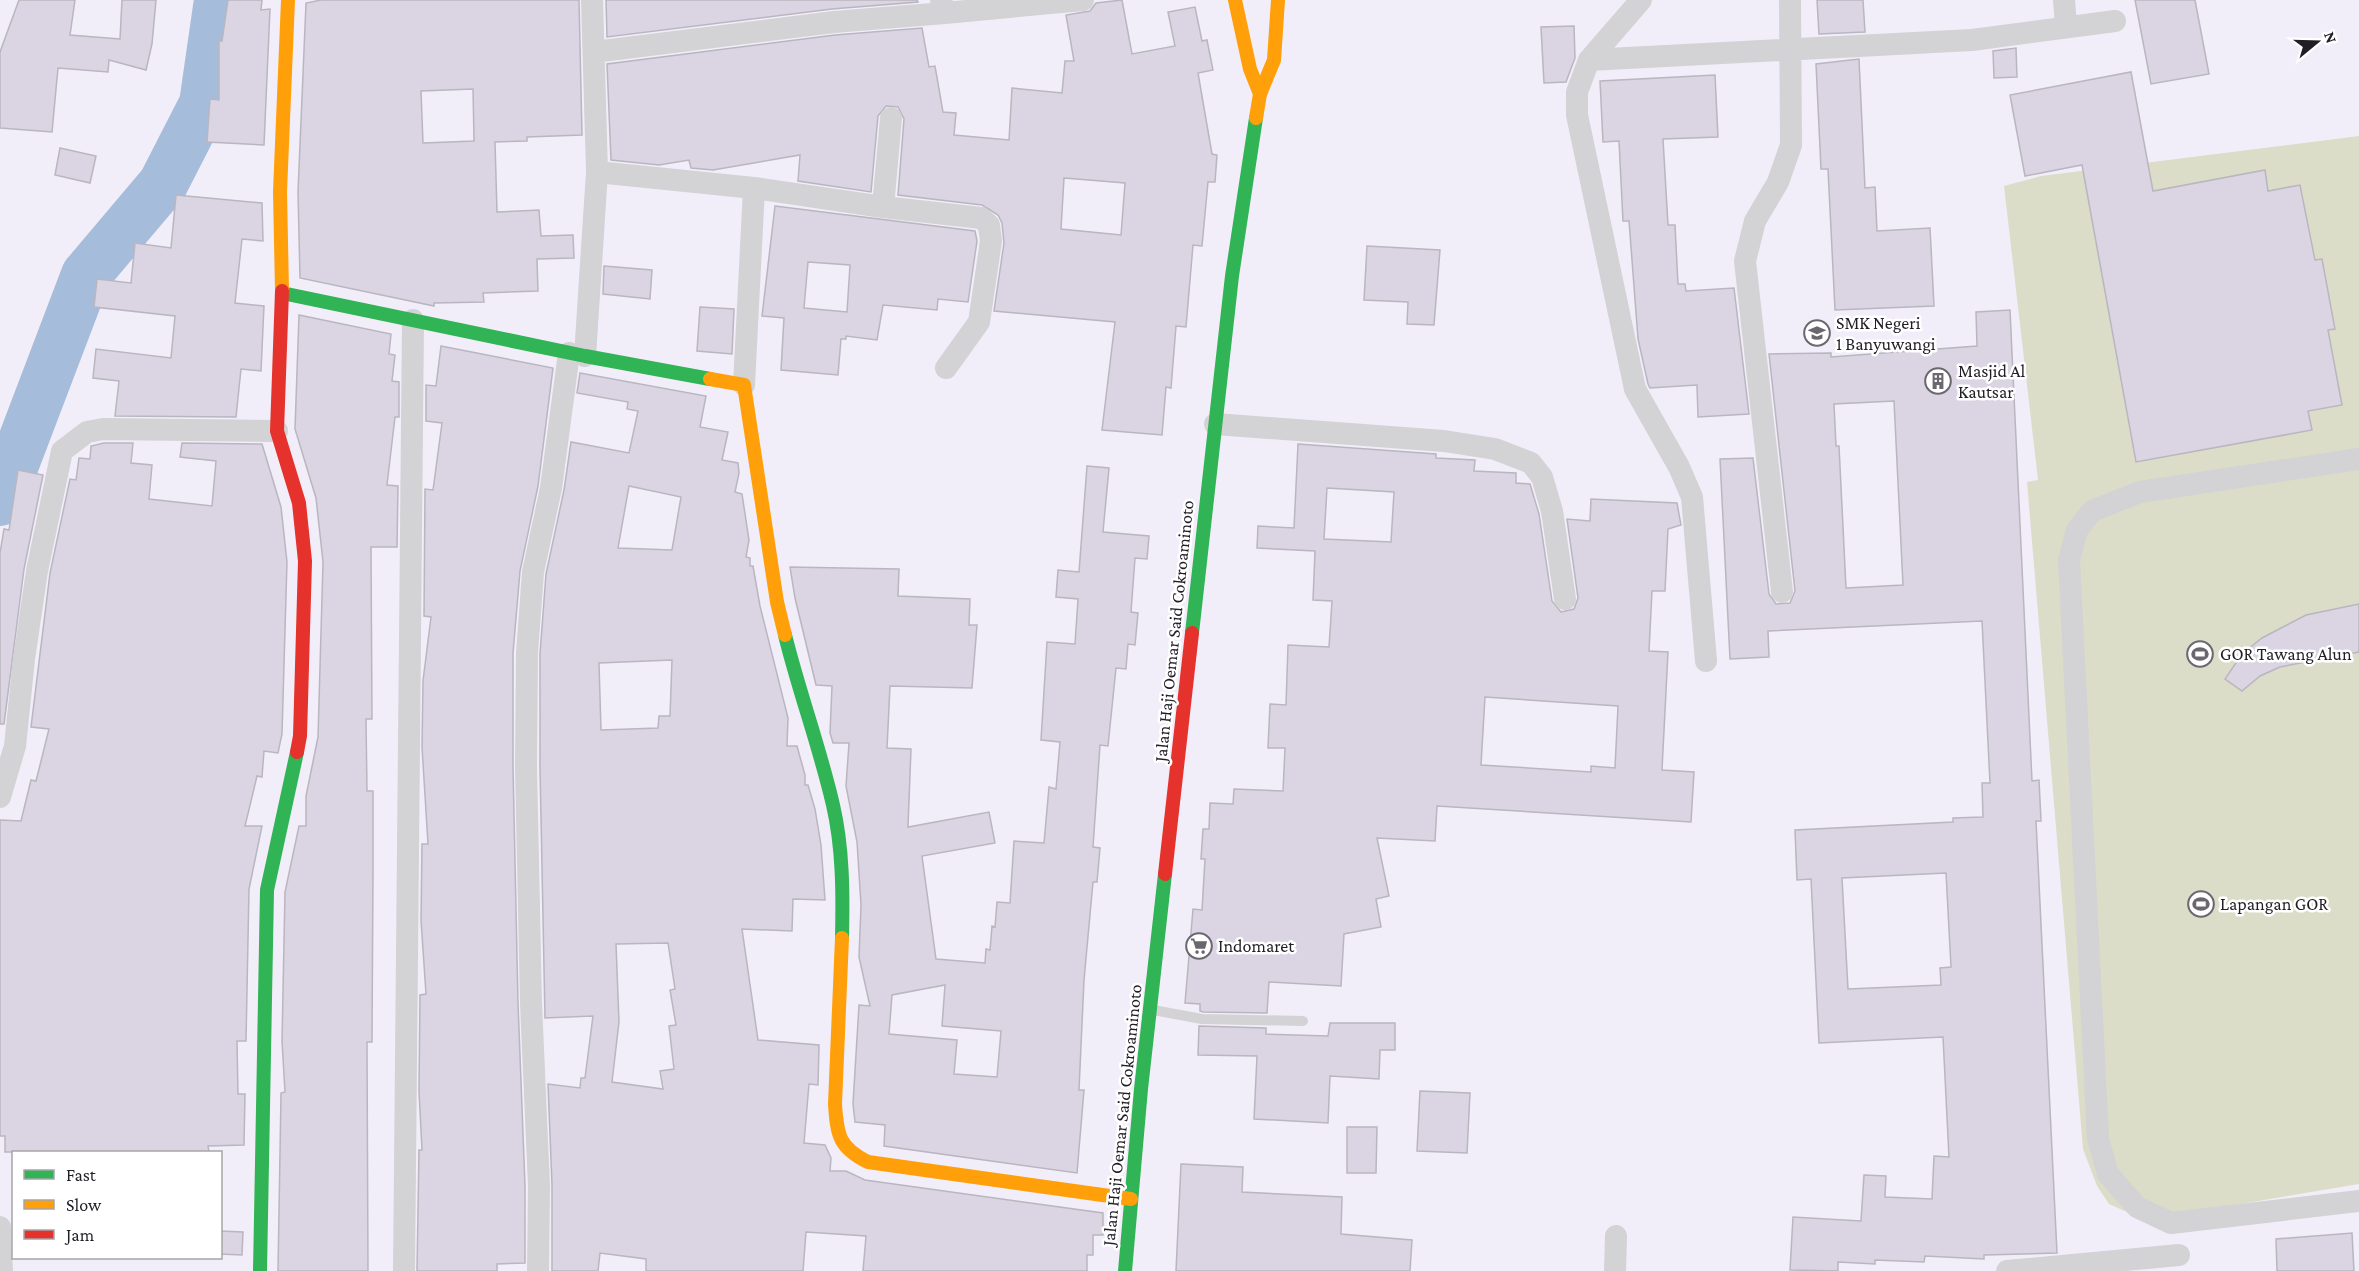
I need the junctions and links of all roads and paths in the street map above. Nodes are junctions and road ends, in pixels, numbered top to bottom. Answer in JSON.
{"nodes":[{"id":1,"x":288,"y":0,"type":"edge"},
{"id":2,"x":592,"y":0,"type":"edge"},
{"id":3,"x":1083,"y":0,"type":"edge"},
{"id":4,"x":1234,"y":0,"type":"edge"},
{"id":5,"x":1278,"y":0,"type":"edge"},
{"id":6,"x":1641,"y":0,"type":"edge"},
{"id":7,"x":1790,"y":0,"type":"edge"},
{"id":8,"x":2064,"y":0,"type":"edge"},
{"id":9,"x":943,"y":6,"type":"edge"},
{"id":10,"x":2115,"y":21,"type":"dead end"},
{"id":11,"x":2066,"y":26,"type":"junction"},
{"id":12,"x":1791,"y":50,"type":"junction"},
{"id":13,"x":594,"y":52,"type":"junction"},
{"id":14,"x":1589,"y":60,"type":"junction"},
{"id":15,"x":1260,"y":94,"type":"junction"},
{"id":16,"x":891,"y":118,"type":"dead end"},
{"id":17,"x":597,"y":172,"type":"junction"},
{"id":18,"x":754,"y":188,"type":"junction"},
{"id":19,"x":883,"y":207,"type":"junction"},
{"id":20,"x":282,"y":293,"type":"junction"},
{"id":21,"x":413,"y":320,"type":"junction"},
{"id":22,"x":577,"y":355,"type":"junction"},
{"id":23,"x":946,"y":368,"type":"dead end"},
{"id":24,"x":744,"y":385,"type":"junction"},
{"id":25,"x":1215,"y":424,"type":"junction"},
{"id":26,"x":277,"y":431,"type":"junction"},
{"id":27,"x":2359,"y":459,"type":"edge"},
{"id":28,"x":1782,"y":592,"type":"dead end"},
{"id":29,"x":1565,"y":599,"type":"dead end"},
{"id":30,"x":1706,"y":661,"type":"dead end"},
{"id":31,"x":0,"y":797,"type":"edge"},
{"id":32,"x":1150,"y":1010,"type":"junction"},
{"id":33,"x":1303,"y":1021,"type":"dead end"},
{"id":34,"x":1131,"y":1199,"type":"junction"},
{"id":35,"x":2359,"y":1201,"type":"edge"},
{"id":36,"x":2171,"y":1223,"type":"junction"},
{"id":37,"x":0,"y":1227,"type":"edge"},
{"id":38,"x":1616,"y":1236,"type":"dead end"},
{"id":39,"x":2180,"y":1263,"type":"edge"},
{"id":40,"x":2,"y":1271,"type":"edge"},
{"id":41,"x":260,"y":1271,"type":"edge"},
{"id":42,"x":404,"y":1271,"type":"edge"},
{"id":43,"x":537,"y":1271,"type":"edge"},
{"id":44,"x":1125,"y":1271,"type":"edge"},
{"id":45,"x":1615,"y":1271,"type":"edge"},
{"id":46,"x":2007,"y":1271,"type":"edge"}],
"edges":[{"from":1,"to":20,"type":"street"},
{"from":2,"to":13,"type":"street"},
{"from":3,"to":9,"type":"street"},
{"from":4,"to":15,"type":"street","name":"Jalan Haji Oemar Said Cokroaminoto"},
{"from":5,"to":15,"type":"street"},
{"from":6,"to":14,"type":"street"},
{"from":7,"to":12,"type":"street"},
{"from":8,"to":11,"type":"street"},
{"from":9,"to":13,"type":"street"},
{"from":10,"to":11,"type":"street"},
{"from":11,"to":12,"type":"street"},
{"from":12,"to":14,"type":"street"},
{"from":12,"to":28,"type":"street"},
{"from":13,"to":17,"type":"street"},
{"from":14,"to":30,"type":"street"},
{"from":15,"to":25,"type":"street","name":"Jalan Haji Oemar Said Cokroaminoto"},
{"from":16,"to":19,"type":"street"},
{"from":17,"to":18,"type":"street"},
{"from":17,"to":22,"type":"street"},
{"from":18,"to":19,"type":"street"},
{"from":18,"to":24,"type":"street"},
{"from":19,"to":23,"type":"street"},
{"from":20,"to":21,"type":"street"},
{"from":20,"to":26,"type":"street"},
{"from":21,"to":22,"type":"street"},
{"from":21,"to":42,"type":"street"},
{"from":22,"to":24,"type":"street"},
{"from":22,"to":43,"type":"street"},
{"from":24,"to":34,"type":"street"},
{"from":25,"to":29,"type":"street"},
{"from":25,"to":32,"type":"street","name":"Jalan Haji Oemar Said Cokroaminoto"},
{"from":26,"to":31,"type":"street"},
{"from":26,"to":41,"type":"street"},
{"from":27,"to":36,"type":"street"},
{"from":32,"to":33,"type":"lane"},
{"from":32,"to":34,"type":"street","name":"Jalan Haji Oemar Said Cokroaminoto"},
{"from":34,"to":44,"type":"street","name":"Jalan Haji Oemar Said Cokroaminoto"},
{"from":35,"to":36,"type":"street"},
{"from":36,"to":39,"type":"street"},
{"from":37,"to":40,"type":"street"},
{"from":38,"to":45,"type":"street"},
{"from":39,"to":46,"type":"street"}]}
